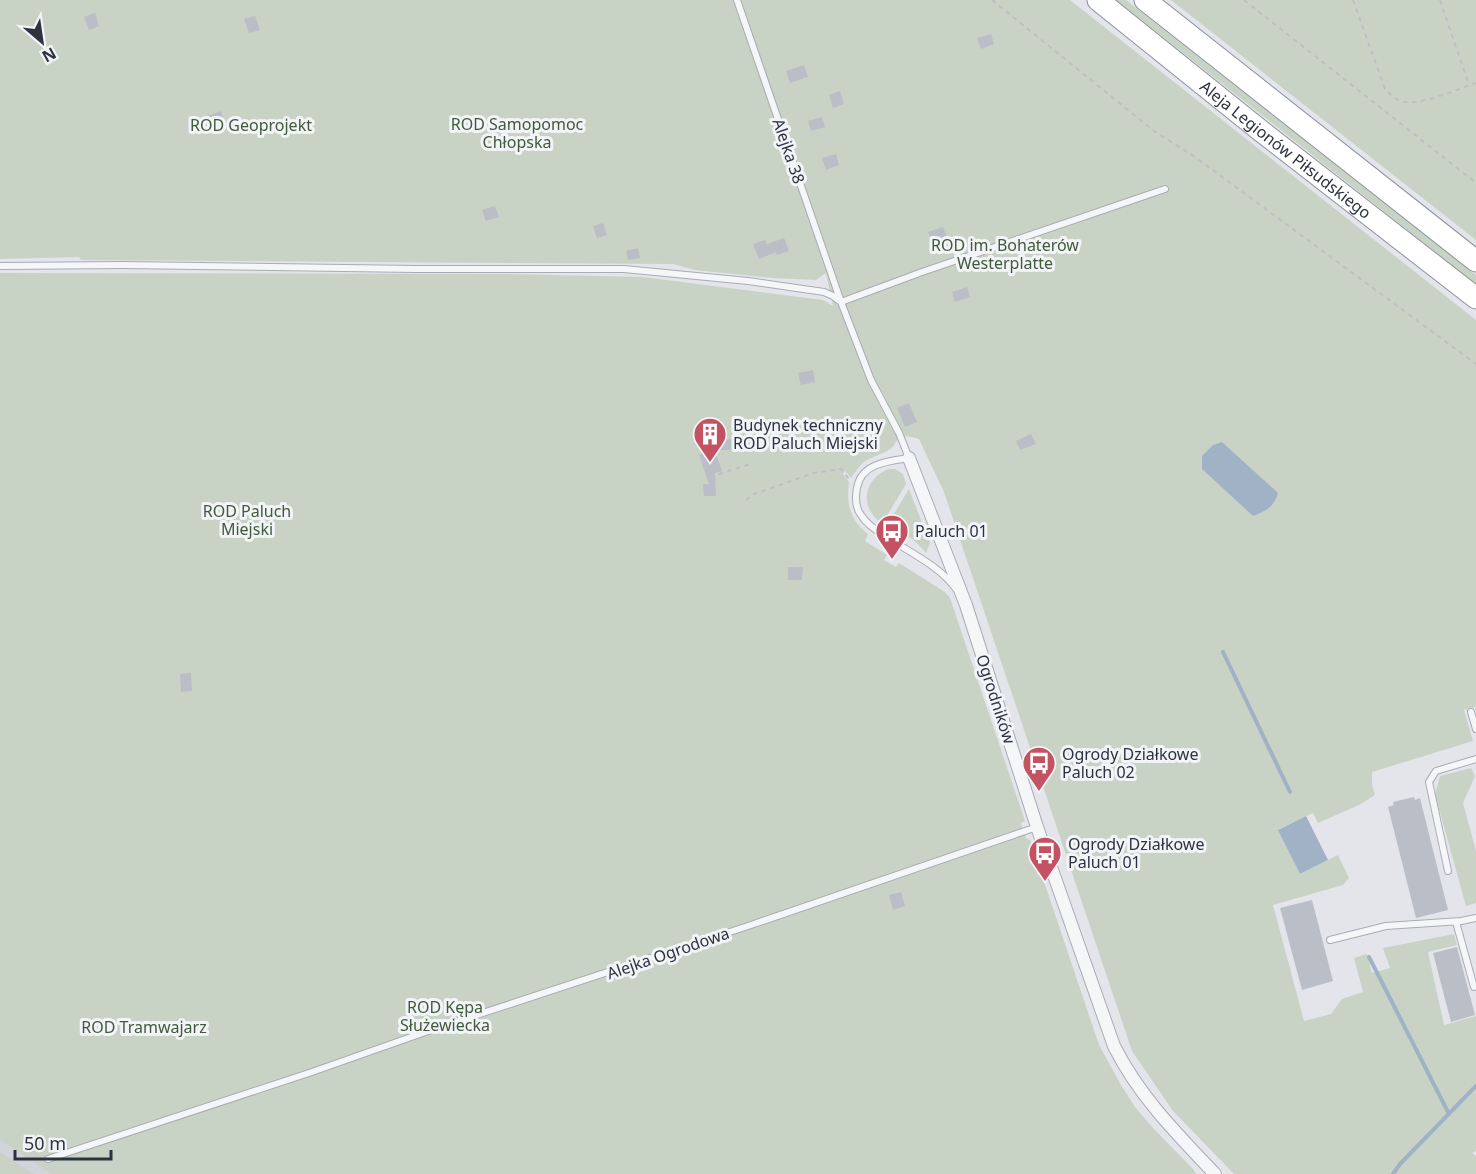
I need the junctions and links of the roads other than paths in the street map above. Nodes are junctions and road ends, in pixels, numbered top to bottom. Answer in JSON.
{"nodes":[{"id":1,"x":737,"y":0,"type":"edge"},
{"id":2,"x":1098,"y":0,"type":"edge"},
{"id":3,"x":1145,"y":0,"type":"edge"},
{"id":4,"x":1165,"y":189,"type":"dead end"},
{"id":5,"x":1476,"y":261,"type":"edge"},
{"id":6,"x":0,"y":266,"type":"edge"},
{"id":7,"x":1476,"y":298,"type":"edge"},
{"id":8,"x":841,"y":302,"type":"junction"},
{"id":9,"x":901,"y":437,"type":"joint"},
{"id":10,"x":909,"y":458,"type":"junction"},
{"id":11,"x":966,"y":605,"type":"junction"},
{"id":12,"x":1471,"y":712,"type":"dead end"},
{"id":13,"x":1476,"y":729,"type":"edge"},
{"id":14,"x":1476,"y":759,"type":"edge"},
{"id":15,"x":1037,"y":827,"type":"junction"},
{"id":16,"x":1448,"y":871,"type":"dead end"},
{"id":17,"x":1476,"y":918,"type":"edge"},
{"id":18,"x":1456,"y":921,"type":"junction"},
{"id":19,"x":1330,"y":940,"type":"dead end"},
{"id":20,"x":1474,"y":987,"type":"dead end"},
{"id":21,"x":48,"y":1159,"type":"dead end"},
{"id":22,"x":1215,"y":1174,"type":"edge"}],
"edges":[{"from":1,"to":8,"type":"lane","name":"Alejka 38"},
{"from":2,"to":7,"type":"highway","name":"Aleja Legionów Piłsudskiego"},
{"from":3,"to":5,"type":"highway","name":"Aleja Legionów Piłsudskiego"},
{"from":4,"to":8,"type":"lane"},
{"from":6,"to":8,"type":"lane"},
{"from":8,"to":9,"type":"lane","name":"Alejka 38"},
{"from":9,"to":10,"type":"lane","name":"Ogrodników"},
{"from":10,"to":11,"type":"street","name":"Ogrodników"},
{"from":10,"to":11,"type":"lane"},
{"from":11,"to":15,"type":"street","name":"Ogrodników"},
{"from":12,"to":13,"type":"lane"},
{"from":14,"to":16,"type":"lane"},
{"from":15,"to":21,"type":"lane","name":"Alejka Ogrodowa"},
{"from":15,"to":22,"type":"street","name":"Ogrodników"},
{"from":17,"to":18,"type":"lane"},
{"from":18,"to":19,"type":"lane"},
{"from":18,"to":20,"type":"lane"}]}
